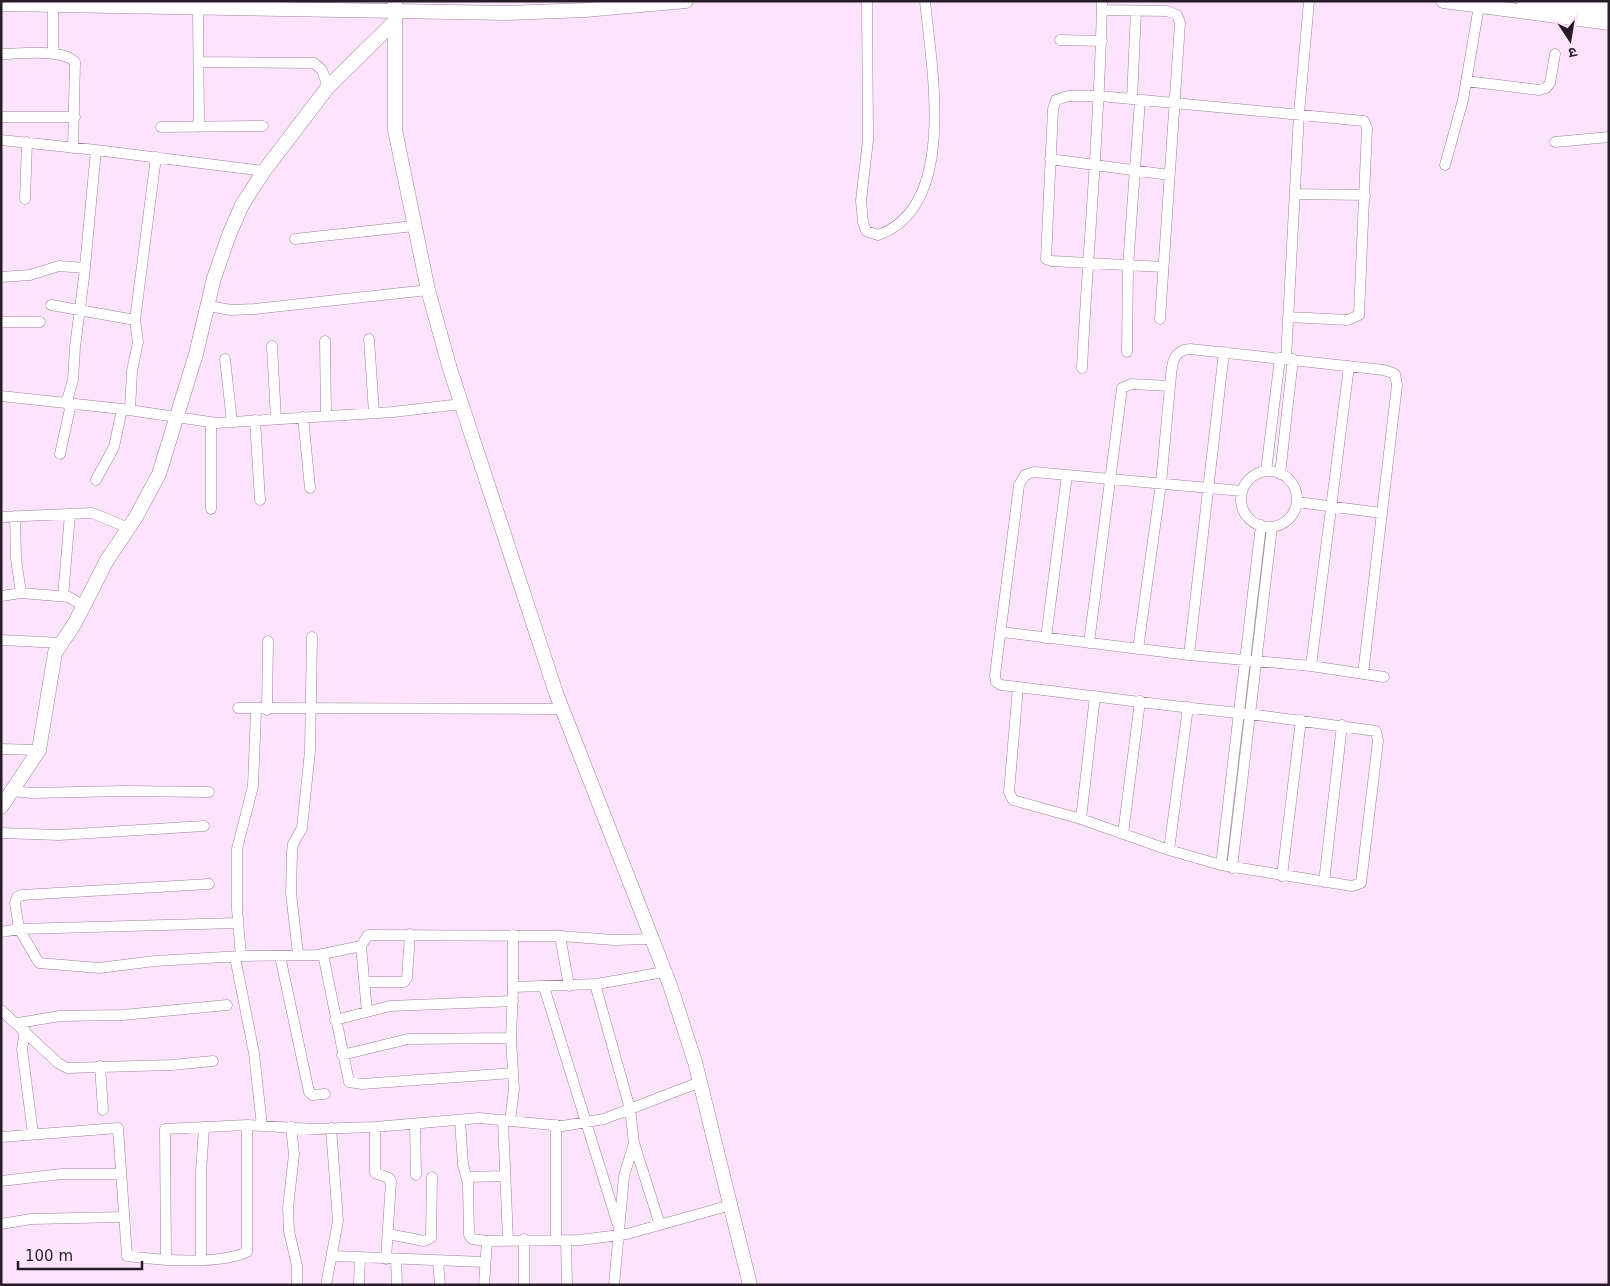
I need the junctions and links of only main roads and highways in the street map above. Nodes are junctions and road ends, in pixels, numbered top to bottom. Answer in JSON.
{"nodes":[{"id":1,"x":1526,"y":1,"type":"edge"},
{"id":2,"x":1609,"y":11,"type":"edge"}],
"edges":[{"from":1,"to":2,"type":"highway"}]}
